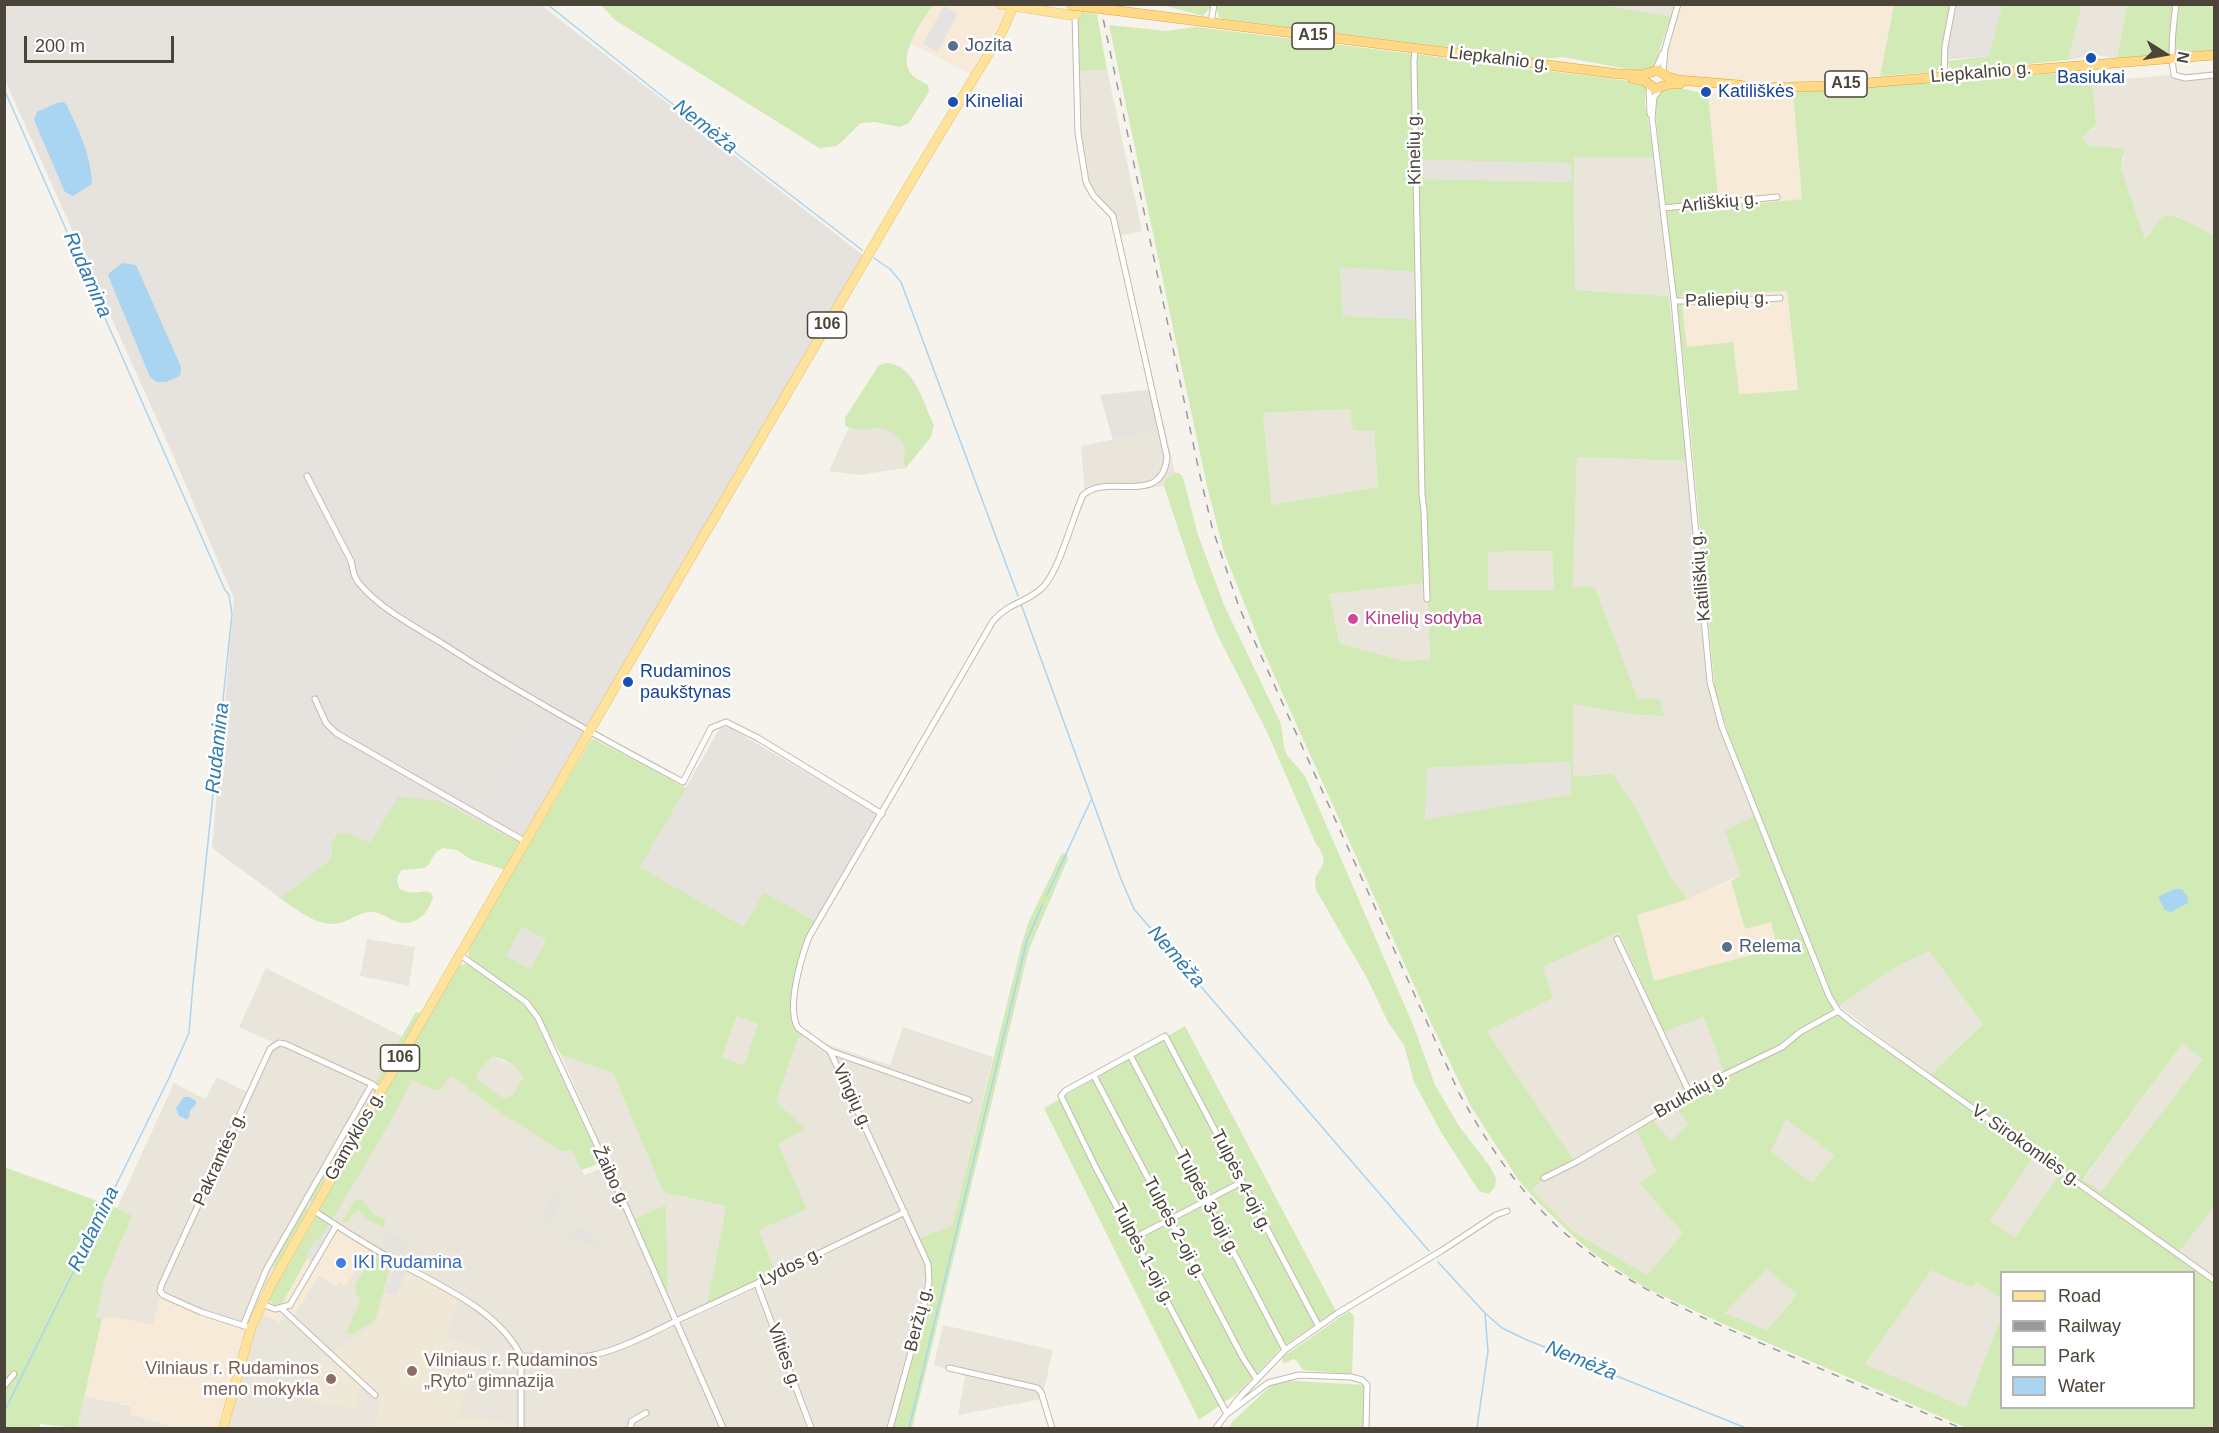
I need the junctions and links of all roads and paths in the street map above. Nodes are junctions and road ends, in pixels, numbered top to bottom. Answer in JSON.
{"nodes":[{"id":1,"x":1000,"y":4,"type":"edge"},
{"id":2,"x":1066,"y":4,"type":"edge"},
{"id":3,"x":1081,"y":4,"type":"edge"},
{"id":4,"x":1214,"y":4,"type":"edge"},
{"id":5,"x":1678,"y":4,"type":"edge"},
{"id":6,"x":1953,"y":4,"type":"edge"},
{"id":7,"x":2176,"y":4,"type":"edge"},
{"id":8,"x":1070,"y":5,"type":"edge"},
{"id":9,"x":1013,"y":7,"type":"junction"},
{"id":10,"x":1074,"y":15,"type":"junction"},
{"id":11,"x":1211,"y":23,"type":"junction"},
{"id":12,"x":1415,"y":48,"type":"junction"},
{"id":13,"x":2214,"y":54,"type":"edge"},
{"id":14,"x":2171,"y":58,"type":"junction"},
{"id":15,"x":2214,"y":75,"type":"edge"},
{"id":16,"x":1944,"y":76,"type":"junction"},
{"id":17,"x":1657,"y":79,"type":"junction"},
{"id":18,"x":1652,"y":118,"type":"junction"},
{"id":19,"x":1777,"y":197,"type":"dead end"},
{"id":20,"x":1664,"y":208,"type":"junction"},
{"id":21,"x":1780,"y":298,"type":"dead end"},
{"id":22,"x":1674,"y":302,"type":"junction"},
{"id":23,"x":307,"y":476,"type":"dead end"},
{"id":24,"x":1427,"y":599,"type":"dead end"},
{"id":25,"x":315,"y":699,"type":"dead end"},
{"id":26,"x":590,"y":733,"type":"junction"},
{"id":27,"x":882,"y":813,"type":"junction"},
{"id":28,"x":526,"y":842,"type":"junction"},
{"id":29,"x":1617,"y":939,"type":"dead end"},
{"id":30,"x":460,"y":956,"type":"junction"},
{"id":31,"x":1838,"y":1011,"type":"junction"},
{"id":32,"x":830,"y":1051,"type":"junction"},
{"id":33,"x":1130,"y":1055,"type":"junction"},
{"id":34,"x":1094,"y":1076,"type":"junction"},
{"id":35,"x":372,"y":1084,"type":"junction"},
{"id":36,"x":381,"y":1091,"type":"junction"},
{"id":37,"x":1690,"y":1094,"type":"junction"},
{"id":38,"x":969,"y":1100,"type":"dead end"},
{"id":39,"x":1544,"y":1178,"type":"dead end"},
{"id":40,"x":1242,"y":1182,"type":"junction"},
{"id":41,"x":1205,"y":1201,"type":"junction"},
{"id":42,"x":313,"y":1210,"type":"junction"},
{"id":43,"x":1507,"y":1211,"type":"dead end"},
{"id":44,"x":905,"y":1212,"type":"junction"},
{"id":45,"x":1170,"y":1220,"type":"junction"},
{"id":46,"x":336,"y":1226,"type":"junction"},
{"id":47,"x":1134,"y":1238,"type":"junction"},
{"id":48,"x":2214,"y":1280,"type":"edge"},
{"id":49,"x":757,"y":1284,"type":"junction"},
{"id":50,"x":261,"y":1304,"type":"junction"},
{"id":51,"x":282,"y":1309,"type":"junction"},
{"id":52,"x":676,"y":1320,"type":"junction"},
{"id":53,"x":1318,"y":1325,"type":"junction"},
{"id":54,"x":247,"y":1327,"type":"junction"},
{"id":55,"x":1285,"y":1350,"type":"junction"},
{"id":56,"x":521,"y":1356,"type":"junction"},
{"id":57,"x":1269,"y":1366,"type":"junction"},
{"id":58,"x":950,"y":1368,"type":"dead end"},
{"id":59,"x":14,"y":1374,"type":"dead end"},
{"id":60,"x":1256,"y":1378,"type":"junction"},
{"id":61,"x":1275,"y":1380,"type":"junction"},
{"id":62,"x":4,"y":1386,"type":"edge"},
{"id":63,"x":375,"y":1395,"type":"dead end"},
{"id":64,"x":646,"y":1413,"type":"dead end"},
{"id":65,"x":1227,"y":1414,"type":"junction"},
{"id":66,"x":223,"y":1428,"type":"edge"},
{"id":67,"x":521,"y":1428,"type":"edge"},
{"id":68,"x":630,"y":1428,"type":"edge"},
{"id":69,"x":723,"y":1428,"type":"edge"},
{"id":70,"x":811,"y":1428,"type":"edge"},
{"id":71,"x":890,"y":1428,"type":"edge"},
{"id":72,"x":1052,"y":1428,"type":"edge"},
{"id":73,"x":1216,"y":1428,"type":"edge"},
{"id":74,"x":1366,"y":1428,"type":"edge"}],
"edges":[{"from":1,"to":9,"type":"main road"},
{"from":2,"to":8,"type":"highway","number":"A15"},
{"from":3,"to":10,"type":"main road"},
{"from":4,"to":11,"type":"street"},
{"from":5,"to":17,"type":"street","name":"Katiliškių g."},
{"from":6,"to":16,"type":"street"},
{"from":7,"to":14,"type":"street"},
{"from":8,"to":11,"type":"highway","number":"A15","bridge":true},
{"from":9,"to":10,"type":"main road"},
{"from":9,"to":26,"type":"main road","number":"106"},
{"from":10,"to":27,"type":"street"},
{"from":11,"to":12,"type":"highway","number":"A15"},
{"from":12,"to":17,"type":"highway","name":"Liepkalnio g.","number":"A15"},
{"from":12,"to":24,"type":"street","name":"Kinelių g."},
{"from":13,"to":14,"type":"highway","name":"Liepkalnio g.","number":"A15"},
{"from":14,"to":15,"type":"street"},
{"from":14,"to":16,"type":"highway","name":"Liepkalnio g.","number":"A15"},
{"from":16,"to":17,"type":"highway","name":"Liepkalnio g.","number":"A15"},
{"from":17,"to":18,"type":"street","name":"Katiliškių g."},
{"from":17,"to":18,"type":"street","name":"Katiliškių g."},
{"from":18,"to":20,"type":"street","name":"Katiliškių g."},
{"from":19,"to":20,"type":"street","name":"Arliškių g."},
{"from":20,"to":22,"type":"street","name":"Katiliškių g."},
{"from":21,"to":22,"type":"street","name":"Paliepių g."},
{"from":22,"to":31,"type":"street","name":"Katiliškių g."},
{"from":23,"to":26,"type":"street"},
{"from":25,"to":28,"type":"street"},
{"from":26,"to":27,"type":"street"},
{"from":26,"to":28,"type":"main road","name":"Gamyklos g.","number":"106"},
{"from":27,"to":32,"type":"street"},
{"from":28,"to":30,"type":"main road","name":"Gamyklos g.","number":"106"},
{"from":29,"to":37,"type":"street"},
{"from":30,"to":36,"type":"main road","name":"Gamyklos g.","number":"106"},
{"from":30,"to":52,"type":"street","name":"Žaibo g."},
{"from":31,"to":37,"type":"street","name":"Bruknių g."},
{"from":31,"to":48,"type":"street","name":"V. Sirokomlės g."},
{"from":32,"to":38,"type":"street","name":"Vingių g."},
{"from":32,"to":44,"type":"street","name":"Vingių g."},
{"from":33,"to":34,"type":"street"},
{"from":33,"to":40,"type":"street","name":"Tulpės 4-oji g."},
{"from":33,"to":41,"type":"street","name":"Tulpės 3-ioji g."},
{"from":34,"to":45,"type":"street","name":"Tulpės 2-oji g."},
{"from":34,"to":47,"type":"street","name":"Tulpės 1-oji g."},
{"from":35,"to":36,"type":"street","name":"Pakrantės g."},
{"from":35,"to":54,"type":"street"},
{"from":35,"to":54,"type":"street","name":"Pakrantės g."},
{"from":36,"to":42,"type":"main road","name":"Gamyklos g.","number":"106"},
{"from":37,"to":39,"type":"street","name":"Bruknių g."},
{"from":40,"to":41,"type":"street"},
{"from":40,"to":53,"type":"street","name":"Tulpės 4-oji g."},
{"from":41,"to":45,"type":"street"},
{"from":41,"to":55,"type":"street","name":"Tulpės 3-ioji g."},
{"from":42,"to":46,"type":"street"},
{"from":42,"to":50,"type":"main road","name":"Gamyklos g.","number":"106"},
{"from":43,"to":53,"type":"street"},
{"from":44,"to":49,"type":"street","name":"Lydos g."},
{"from":44,"to":71,"type":"street","name":"Beržų g."},
{"from":45,"to":47,"type":"street"},
{"from":45,"to":60,"type":"street","name":"Tulpės 2-oji g."},
{"from":46,"to":51,"type":"street"},
{"from":46,"to":56,"type":"street"},
{"from":47,"to":65,"type":"street","name":"Tulpės 1-oji g."},
{"from":49,"to":52,"type":"street","name":"Lydos g."},
{"from":49,"to":70,"type":"street","name":"Vilties g."},
{"from":50,"to":51,"type":"street"},
{"from":50,"to":54,"type":"main road","name":"Gamyklos g.","number":"106"},
{"from":51,"to":63,"type":"street"},
{"from":52,"to":56,"type":"street","name":"Lydos g."},
{"from":52,"to":69,"type":"street","name":"Žaibo g."},
{"from":53,"to":55,"type":"street"},
{"from":54,"to":66,"type":"main road","name":"Gamyklos g.","number":"106"},
{"from":55,"to":57,"type":"street"},
{"from":56,"to":67,"type":"street"},
{"from":57,"to":60,"type":"street"},
{"from":57,"to":61,"type":"street"},
{"from":58,"to":72,"type":"street"},
{"from":59,"to":62,"type":"street"},
{"from":60,"to":65,"type":"street"},
{"from":61,"to":65,"type":"street"},
{"from":61,"to":74,"type":"street"},
{"from":64,"to":68,"type":"street"},
{"from":65,"to":73,"type":"street"}]}
